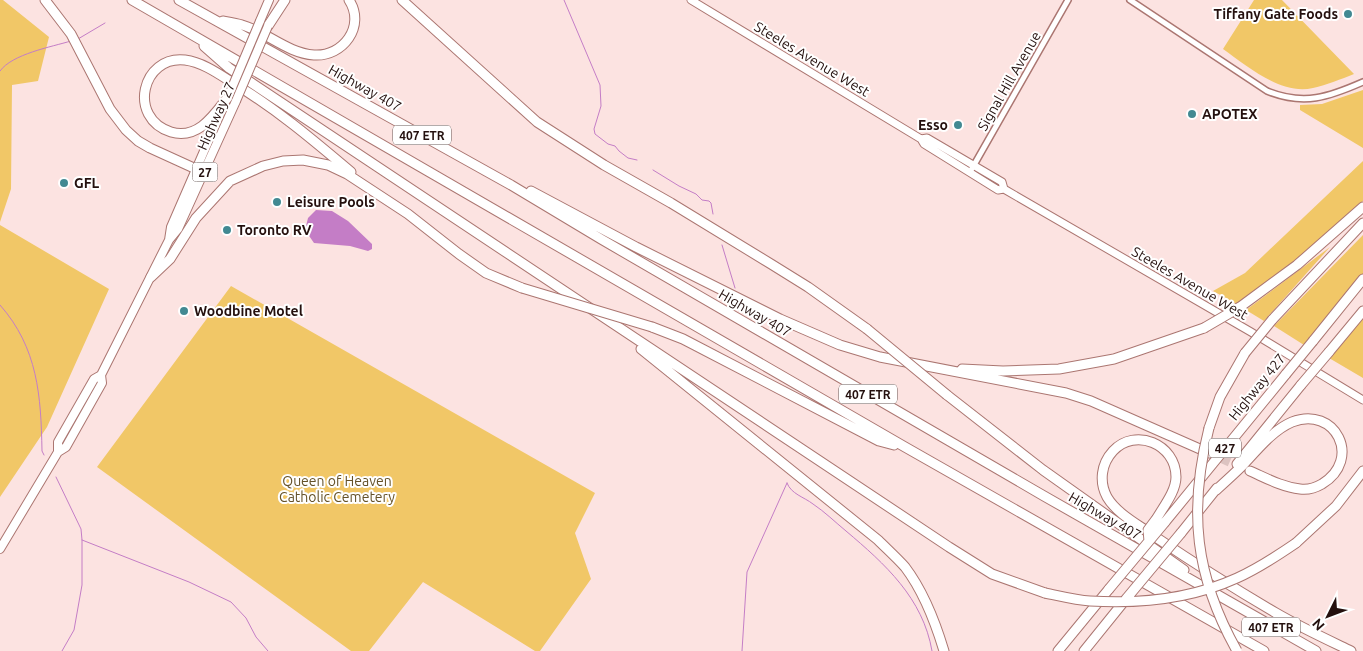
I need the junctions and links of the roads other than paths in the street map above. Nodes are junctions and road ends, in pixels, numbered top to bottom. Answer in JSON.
{"nodes":[{"id":1,"x":45,"y":0,"type":"edge"},
{"id":2,"x":132,"y":0,"type":"edge"},
{"id":3,"x":179,"y":0,"type":"edge"},
{"id":4,"x":269,"y":0,"type":"edge"},
{"id":5,"x":279,"y":0,"type":"edge"},
{"id":6,"x":285,"y":0,"type":"edge"},
{"id":7,"x":349,"y":0,"type":"edge"},
{"id":8,"x":402,"y":0,"type":"edge"},
{"id":9,"x":691,"y":0,"type":"edge"},
{"id":10,"x":1068,"y":0,"type":"edge"},
{"id":11,"x":1130,"y":0,"type":"edge"},
{"id":12,"x":213,"y":19,"type":"junction"},
{"id":13,"x":268,"y":26,"type":"junction"},
{"id":14,"x":193,"y":36,"type":"junction"},
{"id":15,"x":1363,"y":82,"type":"edge"},
{"id":16,"x":228,"y":97,"type":"junction"},
{"id":17,"x":972,"y":169,"type":"junction"},
{"id":18,"x":201,"y":170,"type":"junction"},
{"id":19,"x":511,"y":185,"type":"junction"},
{"id":20,"x":371,"y":188,"type":"junction"},
{"id":21,"x":1363,"y":207,"type":"edge"},
{"id":22,"x":1363,"y":223,"type":"edge"},
{"id":23,"x":151,"y":277,"type":"junction"},
{"id":24,"x":1363,"y":279,"type":"edge"},
{"id":25,"x":1363,"y":311,"type":"edge"},
{"id":26,"x":623,"y":331,"type":"junction"},
{"id":27,"x":942,"y":370,"type":"junction"},
{"id":28,"x":1363,"y":400,"type":"edge"},
{"id":29,"x":905,"y":447,"type":"junction"},
{"id":30,"x":1209,"y":453,"type":"tunnel mouth"},
{"id":31,"x":1250,"y":471,"type":"tunnel mouth"},
{"id":32,"x":1363,"y":471,"type":"edge"},
{"id":33,"x":1215,"y":490,"type":"junction"},
{"id":34,"x":1161,"y":520,"type":"junction"},
{"id":35,"x":0,"y":549,"type":"edge"},
{"id":36,"x":1227,"y":601,"type":"junction"},
{"id":37,"x":944,"y":651,"type":"edge"},
{"id":38,"x":1058,"y":651,"type":"edge"},
{"id":39,"x":1084,"y":651,"type":"edge"},
{"id":40,"x":1237,"y":651,"type":"edge"},
{"id":41,"x":1264,"y":651,"type":"edge"},
{"id":42,"x":1316,"y":651,"type":"edge"},
{"id":43,"x":1351,"y":651,"type":"edge"}],
"edges":[{"from":1,"to":18,"type":"highway"},
{"from":2,"to":14,"type":"highway","number":"407 ETR"},
{"from":3,"to":12,"type":"highway","name":"Highway 407","number":"407 ETR"},
{"from":4,"to":16,"type":"main road","name":"Highway 27","number":"27","bridge":true},
{"from":5,"to":13,"type":"main road","name":"Highway 27","number":"27"},
{"from":6,"to":13,"type":"highway"},
{"from":7,"to":12,"type":"highway"},
{"from":8,"to":36,"type":"highway","bridge":true},
{"from":9,"to":17,"type":"main road","name":"Steeles Avenue West"},
{"from":10,"to":17,"type":"street","name":"Signal Hill Avenue"},
{"from":11,"to":15,"type":"street"},
{"from":12,"to":19,"type":"highway","name":"Highway 407","number":"407 ETR"},
{"from":13,"to":18,"type":"main road","name":"Highway 27","number":"27","bridge":true},
{"from":14,"to":26,"type":"highway"},
{"from":14,"to":29,"type":"highway","number":"407 ETR"},
{"from":16,"to":18,"type":"main road","name":"Highway 27","number":"27"},
{"from":16,"to":20,"type":"highway"},
{"from":17,"to":28,"type":"main road","name":"Steeles Avenue West"},
{"from":18,"to":23,"type":"main road","name":"Highway 27","number":"27"},
{"from":19,"to":27,"type":"highway"},
{"from":19,"to":36,"type":"highway","name":"Highway 407","number":"407 ETR"},
{"from":20,"to":23,"type":"highway"},
{"from":20,"to":29,"type":"highway","bridge":true},
{"from":21,"to":27,"type":"highway","bridge":true},
{"from":22,"to":40,"type":"highway","bridge":true},
{"from":23,"to":35,"type":"main road","name":"Highway 27","number":"27"},
{"from":24,"to":34,"type":"highway","name":"Highway 427","number":"427","bridge":true},
{"from":25,"to":33,"type":"highway","number":"427","bridge":true},
{"from":26,"to":32,"type":"highway","bridge":true},
{"from":26,"to":37,"type":"highway"},
{"from":27,"to":30,"type":"highway"},
{"from":29,"to":41,"type":"highway","number":"407 ETR"},
{"from":31,"to":33,"type":"highway"},
{"from":33,"to":39,"type":"highway","number":"427","bridge":true},
{"from":34,"to":38,"type":"highway","bridge":true},
{"from":34,"to":43,"type":"highway"},
{"from":36,"to":42,"type":"highway","name":"Highway 407","number":"407 ETR"}]}
